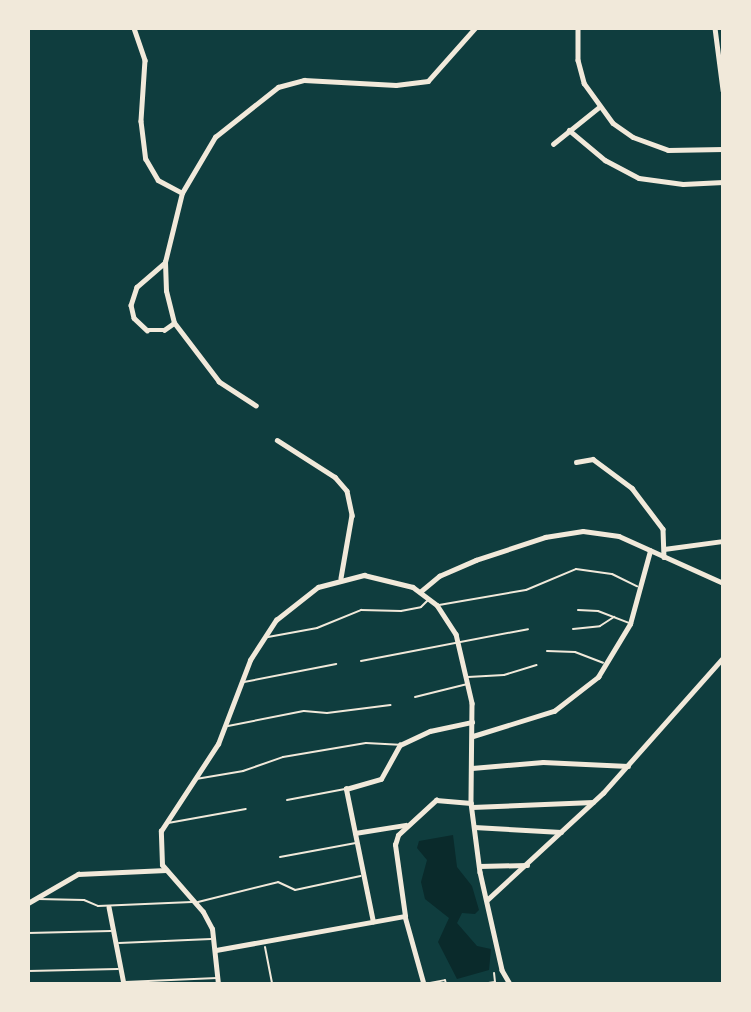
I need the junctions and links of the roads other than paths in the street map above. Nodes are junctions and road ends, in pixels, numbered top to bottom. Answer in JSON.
{"nodes":[{"id":1,"x":134,"y":28,"type":"edge"},
{"id":2,"x":475,"y":28,"type":"edge"},
{"id":3,"x":578,"y":28,"type":"edge"},
{"id":4,"x":715,"y":28,"type":"edge"},
{"id":5,"x":723,"y":90,"type":"edge"},
{"id":6,"x":598,"y":108,"type":"junction"},
{"id":7,"x":569,"y":130,"type":"junction"},
{"id":8,"x":553,"y":144,"type":"dead end"},
{"id":9,"x":723,"y":149,"type":"edge"},
{"id":10,"x":723,"y":183,"type":"edge"},
{"id":11,"x":182,"y":193,"type":"junction"},
{"id":12,"x":165,"y":262,"type":"junction"},
{"id":13,"x":174,"y":323,"type":"junction"},
{"id":14,"x":256,"y":405,"type":"dead end"},
{"id":15,"x":277,"y":440,"type":"dead end"},
{"id":16,"x":576,"y":462,"type":"dead end"},
{"id":17,"x":723,"y":541,"type":"edge"},
{"id":18,"x":664,"y":549,"type":"junction"},
{"id":19,"x":650,"y":551,"type":"junction"},
{"id":20,"x":664,"y":557,"type":"junction"},
{"id":21,"x":341,"y":578,"type":"junction"},
{"id":22,"x":723,"y":583,"type":"edge"},
{"id":23,"x":641,"y":589,"type":"junction"},
{"id":24,"x":420,"y":592,"type":"junction"},
{"id":25,"x":429,"y":599,"type":"junction"},
{"id":26,"x":437,"y":605,"type":"junction"},
{"id":27,"x":578,"y":610,"type":"dead end"},
{"id":28,"x":614,"y":617,"type":"junction"},
{"id":29,"x":630,"y":624,"type":"junction"},
{"id":30,"x":528,"y":629,"type":"dead end"},
{"id":31,"x":573,"y":629,"type":"dead end"},
{"id":32,"x":263,"y":638,"type":"junction"},
{"id":33,"x":458,"y":641,"type":"junction"},
{"id":34,"x":547,"y":651,"type":"dead end"},
{"id":35,"x":723,"y":658,"type":"edge"},
{"id":36,"x":362,"y":661,"type":"dead end"},
{"id":37,"x":336,"y":664,"type":"dead end"},
{"id":38,"x":536,"y":665,"type":"dead end"},
{"id":39,"x":607,"y":665,"type":"junction"},
{"id":40,"x":467,"y":677,"type":"junction"},
{"id":41,"x":243,"y":682,"type":"junction"},
{"id":42,"x":468,"y":684,"type":"junction"},
{"id":43,"x":415,"y":697,"type":"dead end"},
{"id":44,"x":391,"y":705,"type":"dead end"},
{"id":45,"x":473,"y":722,"type":"junction"},
{"id":46,"x":228,"y":726,"type":"junction"},
{"id":47,"x":473,"y":736,"type":"junction"},
{"id":48,"x":400,"y":745,"type":"junction"},
{"id":49,"x":628,"y":766,"type":"junction"},
{"id":50,"x":472,"y":768,"type":"junction"},
{"id":51,"x":195,"y":779,"type":"junction"},
{"id":52,"x":346,"y":789,"type":"junction"},
{"id":53,"x":287,"y":800,"type":"dead end"},
{"id":54,"x":593,"y":802,"type":"junction"},
{"id":55,"x":471,"y":805,"type":"junction"},
{"id":56,"x":246,"y":809,"type":"dead end"},
{"id":57,"x":164,"y":824,"type":"junction"},
{"id":58,"x":406,"y":825,"type":"junction"},
{"id":59,"x":474,"y":827,"type":"junction"},
{"id":60,"x":562,"y":832,"type":"junction"},
{"id":61,"x":355,"y":833,"type":"junction"},
{"id":62,"x":357,"y":843,"type":"junction"},
{"id":63,"x":279,"y":858,"type":"dead end"},
{"id":64,"x":527,"y":865,"type":"junction"},
{"id":65,"x":479,"y":866,"type":"junction"},
{"id":66,"x":167,"y":870,"type":"junction"},
{"id":67,"x":363,"y":876,"type":"junction"},
{"id":68,"x":34,"y":899,"type":"junction"},
{"id":69,"x":487,"y":900,"type":"junction"},
{"id":70,"x":195,"y":902,"type":"junction"},
{"id":71,"x":28,"y":903,"type":"edge"},
{"id":72,"x":108,"y":906,"type":"junction"},
{"id":73,"x":405,"y":916,"type":"junction"},
{"id":74,"x":373,"y":922,"type":"junction"},
{"id":75,"x":112,"y":930,"type":"junction"},
{"id":76,"x":28,"y":933,"type":"edge"},
{"id":77,"x":214,"y":939,"type":"junction"},
{"id":78,"x":114,"y":944,"type":"junction"},
{"id":79,"x":216,"y":950,"type":"junction"},
{"id":80,"x":122,"y":968,"type":"junction"},
{"id":81,"x":28,"y":971,"type":"edge"},
{"id":82,"x":218,"y":981,"type":"edge"},
{"id":83,"x":124,"y":983,"type":"edge"},
{"id":84,"x":425,"y":984,"type":"edge"},
{"id":85,"x":510,"y":984,"type":"edge"}],
"edges":[{"from":1,"to":11,"type":"street"},
{"from":2,"to":11,"type":"street"},
{"from":3,"to":6,"type":"street"},
{"from":4,"to":5,"type":"street"},
{"from":6,"to":7,"type":"street"},
{"from":6,"to":9,"type":"street"},
{"from":7,"to":8,"type":"street"},
{"from":7,"to":10,"type":"street"},
{"from":11,"to":12,"type":"street"},
{"from":12,"to":13,"type":"street"},
{"from":12,"to":13,"type":"street"},
{"from":13,"to":14,"type":"street"},
{"from":15,"to":21,"type":"street"},
{"from":16,"to":18,"type":"street"},
{"from":17,"to":18,"type":"street"},
{"from":18,"to":20,"type":"street"},
{"from":19,"to":20,"type":"street"},
{"from":19,"to":23,"type":"street"},
{"from":19,"to":24,"type":"street"},
{"from":20,"to":22,"type":"street"},
{"from":21,"to":24,"type":"street"},
{"from":21,"to":32,"type":"street"},
{"from":23,"to":26,"type":"lane"},
{"from":23,"to":29,"type":"street"},
{"from":24,"to":25,"type":"street"},
{"from":25,"to":26,"type":"street"},
{"from":25,"to":32,"type":"lane"},
{"from":26,"to":33,"type":"street"},
{"from":27,"to":28,"type":"lane"},
{"from":28,"to":29,"type":"lane"},
{"from":28,"to":31,"type":"lane"},
{"from":29,"to":39,"type":"street"},
{"from":30,"to":33,"type":"lane"},
{"from":32,"to":41,"type":"street"},
{"from":33,"to":36,"type":"lane"},
{"from":33,"to":40,"type":"street"},
{"from":34,"to":39,"type":"lane"},
{"from":35,"to":49,"type":"street"},
{"from":37,"to":41,"type":"lane"},
{"from":38,"to":40,"type":"lane"},
{"from":39,"to":47,"type":"street"},
{"from":40,"to":42,"type":"street"},
{"from":41,"to":46,"type":"street"},
{"from":42,"to":43,"type":"lane"},
{"from":42,"to":45,"type":"street"},
{"from":44,"to":46,"type":"lane"},
{"from":45,"to":47,"type":"street"},
{"from":45,"to":48,"type":"street"},
{"from":46,"to":51,"type":"street"},
{"from":47,"to":50,"type":"street"},
{"from":48,"to":51,"type":"lane"},
{"from":48,"to":52,"type":"street"},
{"from":49,"to":50,"type":"street"},
{"from":49,"to":54,"type":"street"},
{"from":50,"to":55,"type":"street"},
{"from":51,"to":57,"type":"street"},
{"from":52,"to":53,"type":"lane"},
{"from":52,"to":61,"type":"street"},
{"from":54,"to":55,"type":"street"},
{"from":54,"to":60,"type":"street"},
{"from":55,"to":58,"type":"street"},
{"from":55,"to":59,"type":"street"},
{"from":56,"to":57,"type":"lane"},
{"from":57,"to":66,"type":"street"},
{"from":58,"to":61,"type":"street"},
{"from":58,"to":73,"type":"street"},
{"from":59,"to":60,"type":"street"},
{"from":59,"to":65,"type":"street"},
{"from":60,"to":64,"type":"street"},
{"from":61,"to":62,"type":"street"},
{"from":62,"to":63,"type":"lane"},
{"from":62,"to":67,"type":"street"},
{"from":64,"to":65,"type":"street"},
{"from":64,"to":69,"type":"street"},
{"from":65,"to":69,"type":"street"},
{"from":66,"to":68,"type":"street"},
{"from":66,"to":70,"type":"street"},
{"from":67,"to":70,"type":"lane"},
{"from":67,"to":74,"type":"street"},
{"from":68,"to":71,"type":"street"},
{"from":68,"to":72,"type":"lane"},
{"from":69,"to":85,"type":"street"},
{"from":70,"to":72,"type":"lane"},
{"from":70,"to":77,"type":"street"},
{"from":72,"to":75,"type":"street"},
{"from":73,"to":74,"type":"street"},
{"from":73,"to":84,"type":"street"},
{"from":74,"to":79,"type":"street"},
{"from":75,"to":76,"type":"lane"},
{"from":75,"to":78,"type":"street"},
{"from":77,"to":78,"type":"lane"},
{"from":77,"to":79,"type":"street"},
{"from":78,"to":80,"type":"street"},
{"from":79,"to":82,"type":"street"},
{"from":80,"to":81,"type":"lane"},
{"from":80,"to":83,"type":"street"},
{"from":82,"to":83,"type":"lane"}]}
